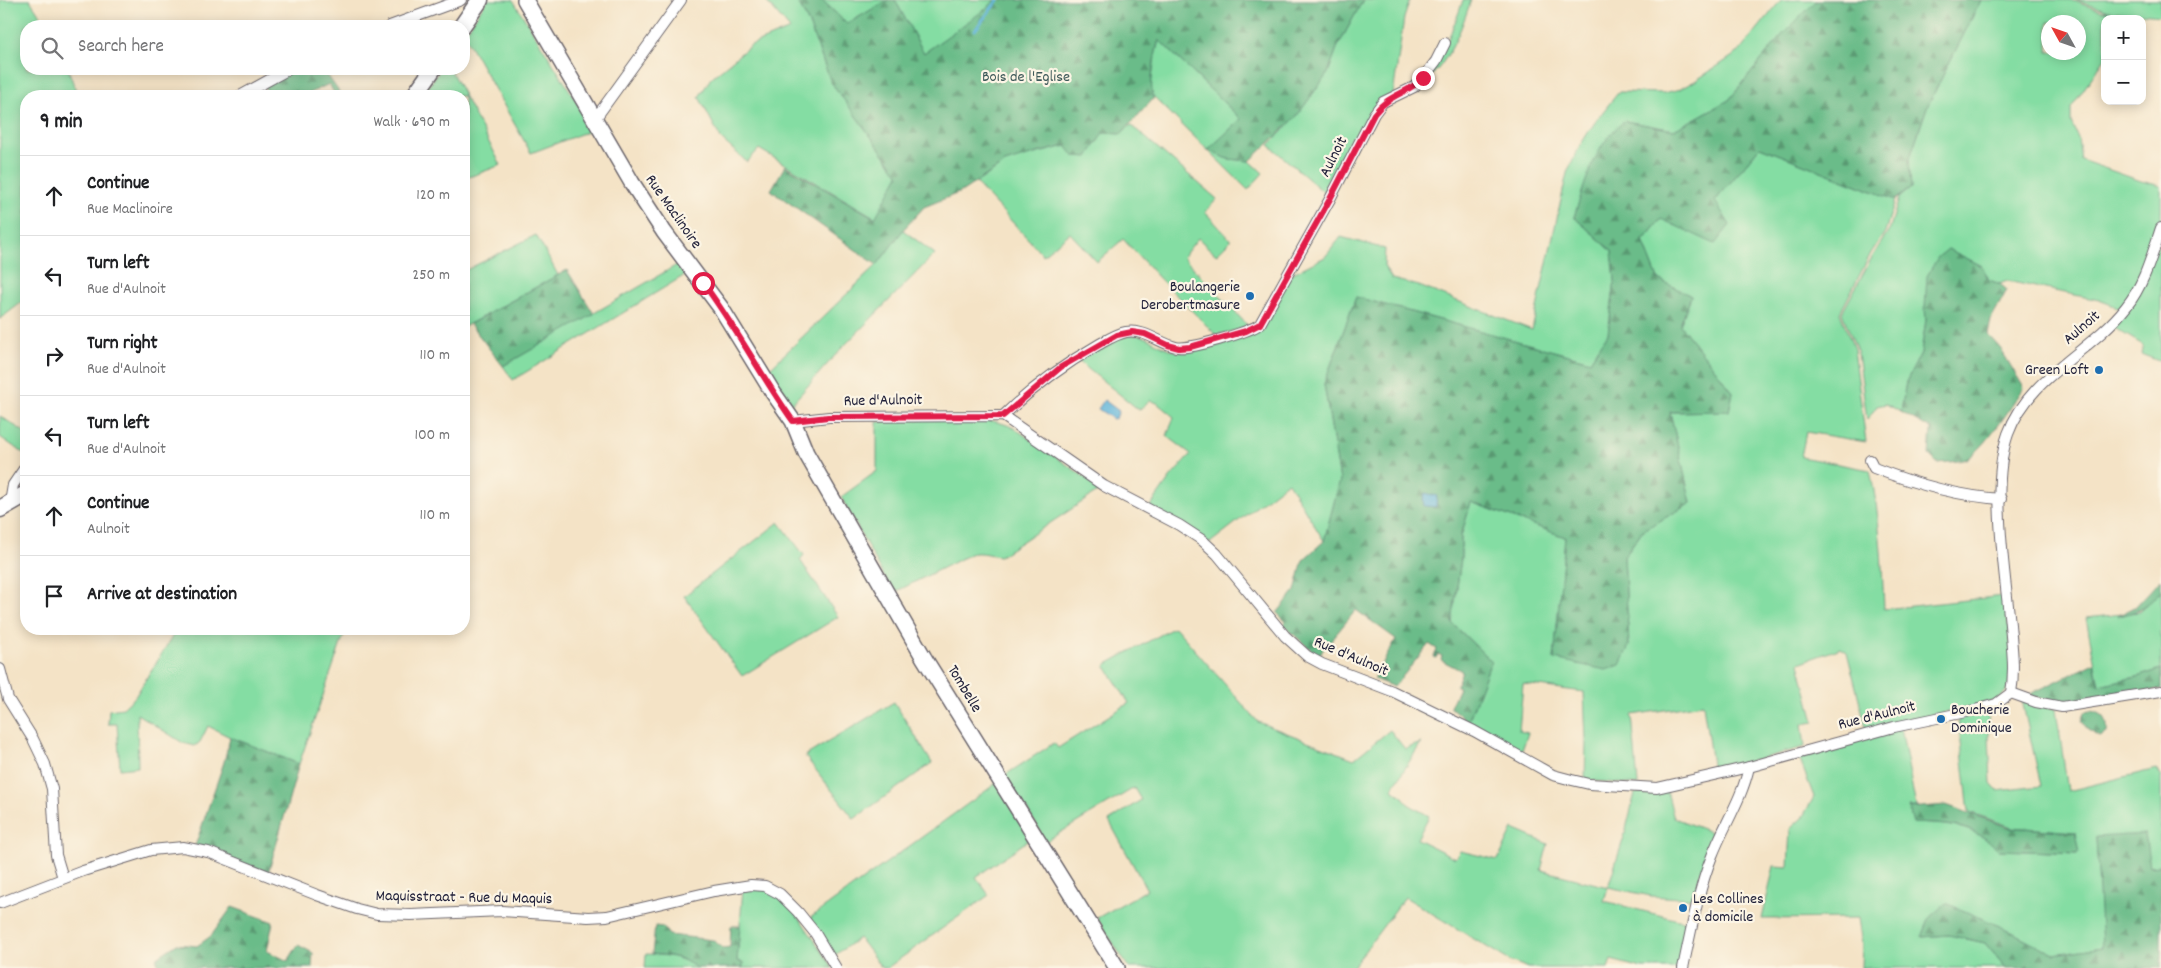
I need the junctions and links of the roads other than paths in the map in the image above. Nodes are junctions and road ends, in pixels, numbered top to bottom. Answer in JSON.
{"nodes":[{"id":1,"x":461,"y":0,"type":"edge"},
{"id":2,"x":480,"y":0,"type":"edge"},
{"id":3,"x":524,"y":0,"type":"edge"},
{"id":4,"x":681,"y":0,"type":"edge"},
{"id":5,"x":406,"y":20,"type":"edge"},
{"id":6,"x":466,"y":20,"type":"edge"},
{"id":7,"x":1445,"y":43,"type":"dead end"},
{"id":8,"x":278,"y":75,"type":"edge"},
{"id":9,"x":429,"y":75,"type":"edge"},
{"id":10,"x":251,"y":90,"type":"edge"},
{"id":11,"x":418,"y":90,"type":"edge"},
{"id":12,"x":595,"y":119,"type":"junction"},
{"id":13,"x":2161,"y":228,"type":"edge"},
{"id":14,"x":1003,"y":416,"type":"junction"},
{"id":15,"x":793,"y":421,"type":"junction"},
{"id":16,"x":1870,"y":460,"type":"dead end"},
{"id":17,"x":20,"y":475,"type":"edge"},
{"id":18,"x":20,"y":497,"type":"edge"},
{"id":19,"x":2001,"y":500,"type":"junction"},
{"id":20,"x":5,"y":506,"type":"edge"},
{"id":21,"x":0,"y":669,"type":"edge"},
{"id":22,"x":2161,"y":691,"type":"edge"},
{"id":23,"x":2011,"y":693,"type":"junction"},
{"id":24,"x":1749,"y":767,"type":"junction"},
{"id":25,"x":63,"y":878,"type":"junction"},
{"id":26,"x":0,"y":903,"type":"edge"},
{"id":27,"x":836,"y":968,"type":"edge"},
{"id":28,"x":1117,"y":968,"type":"edge"},
{"id":29,"x":1682,"y":968,"type":"edge"}],
"edges":[{"from":1,"to":5,"type":"street"},
{"from":2,"to":6,"type":"main road"},
{"from":3,"to":12,"type":"street","name":"Rue Maclinoire"},
{"from":4,"to":12,"type":"street"},
{"from":7,"to":14,"type":"street","name":"Aulnoit"},
{"from":8,"to":10,"type":"street"},
{"from":9,"to":11,"type":"main road"},
{"from":12,"to":15,"type":"street","name":"Rue Maclinoire"},
{"from":13,"to":19,"type":"street","name":"Aulnoit"},
{"from":14,"to":15,"type":"street","name":"Rue d'Aulnoit"},
{"from":14,"to":24,"type":"street","name":"Rue d'Aulnoit"},
{"from":15,"to":28,"type":"street","name":"Tombelle"},
{"from":16,"to":19,"type":"street"},
{"from":17,"to":20,"type":"street"},
{"from":18,"to":20,"type":"main road"},
{"from":19,"to":23,"type":"street","name":"Aulnoit"},
{"from":21,"to":25,"type":"street"},
{"from":22,"to":23,"type":"street"},
{"from":23,"to":24,"type":"street","name":"Rue d'Aulnoit"},
{"from":24,"to":29,"type":"street"},
{"from":25,"to":26,"type":"street","name":"Maquisstraat - Rue du Maquis"},
{"from":25,"to":27,"type":"street","name":"Maquisstraat - Rue du Maquis"}]}
